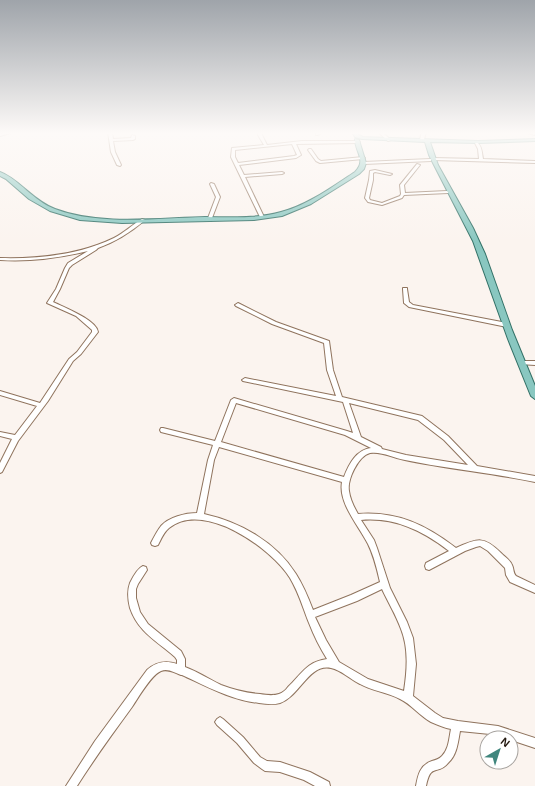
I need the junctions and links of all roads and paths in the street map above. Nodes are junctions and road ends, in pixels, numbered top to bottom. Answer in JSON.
{"nodes":[{"id":1,"x":238,"y":169,"type":"edge"},
{"id":2,"x":361,"y":169,"type":"edge"},
{"id":3,"x":415,"y":169,"type":"edge"},
{"id":4,"x":436,"y":169,"type":"edge"},
{"id":5,"x":437,"y":169,"type":"edge"},
{"id":6,"x":282,"y":173,"type":"dead end"},
{"id":7,"x":0,"y":174,"type":"edge"},
{"id":8,"x":390,"y":174,"type":"dead end"},
{"id":9,"x":243,"y":176,"type":"junction"},
{"id":10,"x":212,"y":184,"type":"dead end"},
{"id":11,"x":446,"y":192,"type":"junction"},
{"id":12,"x":402,"y":193,"type":"junction"},
{"id":13,"x":461,"y":211,"type":"junction"},
{"id":14,"x":262,"y":217,"type":"junction"},
{"id":15,"x":210,"y":218,"type":"junction"},
{"id":16,"x":144,"y":220,"type":"junction"},
{"id":17,"x":96,"y":247,"type":"junction"},
{"id":18,"x":0,"y":259,"type":"edge"},
{"id":19,"x":405,"y":290,"type":"dead end"},
{"id":20,"x":238,"y":305,"type":"dead end"},
{"id":21,"x":507,"y":325,"type":"junction"},
{"id":22,"x":521,"y":363,"type":"junction"},
{"id":23,"x":535,"y":363,"type":"edge"},
{"id":24,"x":245,"y":380,"type":"dead end"},
{"id":25,"x":0,"y":393,"type":"edge"},
{"id":26,"x":535,"y":396,"type":"edge"},
{"id":27,"x":342,"y":400,"type":"junction"},
{"id":28,"x":41,"y":405,"type":"junction"},
{"id":29,"x":163,"y":430,"type":"dead end"},
{"id":30,"x":0,"y":434,"type":"edge"},
{"id":31,"x":17,"y":438,"type":"junction"},
{"id":32,"x":358,"y":438,"type":"junction"},
{"id":33,"x":217,"y":444,"type":"junction"},
{"id":34,"x":386,"y":453,"type":"junction"},
{"id":35,"x":474,"y":467,"type":"junction"},
{"id":36,"x":0,"y":470,"type":"edge"},
{"id":37,"x":535,"y":479,"type":"edge"},
{"id":38,"x":346,"y":480,"type":"junction"},
{"id":39,"x":200,"y":516,"type":"junction"},
{"id":40,"x":356,"y":517,"type":"junction"},
{"id":41,"x":155,"y":543,"type":"dead end"},
{"id":42,"x":456,"y":552,"type":"junction"},
{"id":43,"x":429,"y":566,"type":"dead end"},
{"id":44,"x":143,"y":570,"type":"dead end"},
{"id":45,"x":385,"y":584,"type":"junction"},
{"id":46,"x":535,"y":589,"type":"edge"},
{"id":47,"x":311,"y":615,"type":"junction"},
{"id":48,"x":336,"y":665,"type":"junction"},
{"id":49,"x":181,"y":671,"type":"junction"},
{"id":50,"x":408,"y":699,"type":"junction"},
{"id":51,"x":220,"y":722,"type":"dead end"},
{"id":52,"x":457,"y":726,"type":"junction"},
{"id":53,"x":535,"y":743,"type":"edge"},
{"id":54,"x":71,"y":786,"type":"edge"},
{"id":55,"x":325,"y":786,"type":"edge"},
{"id":56,"x":421,"y":786,"type":"edge"}],
"edges":[{"from":1,"to":9,"type":"street"},
{"from":2,"to":14,"type":"main road"},
{"from":3,"to":12,"type":"street"},
{"from":4,"to":11,"type":"main road"},
{"from":5,"to":13,"type":"main road"},
{"from":6,"to":9,"type":"street"},
{"from":7,"to":16,"type":"main road"},
{"from":8,"to":12,"type":"street"},
{"from":9,"to":14,"type":"street"},
{"from":10,"to":15,"type":"street"},
{"from":11,"to":12,"type":"street"},
{"from":11,"to":13,"type":"main road"},
{"from":13,"to":21,"type":"main road"},
{"from":14,"to":15,"type":"main road"},
{"from":15,"to":16,"type":"main road"},
{"from":16,"to":17,"type":"street"},
{"from":17,"to":18,"type":"street"},
{"from":17,"to":28,"type":"street"},
{"from":19,"to":21,"type":"street"},
{"from":20,"to":27,"type":"street"},
{"from":21,"to":22,"type":"main road"},
{"from":22,"to":23,"type":"street"},
{"from":22,"to":26,"type":"main road"},
{"from":24,"to":27,"type":"street"},
{"from":25,"to":28,"type":"street"},
{"from":27,"to":32,"type":"street"},
{"from":27,"to":35,"type":"street"},
{"from":28,"to":31,"type":"street"},
{"from":29,"to":33,"type":"street"},
{"from":30,"to":31,"type":"street"},
{"from":31,"to":36,"type":"street"},
{"from":32,"to":33,"type":"street"},
{"from":32,"to":34,"type":"street"},
{"from":33,"to":38,"type":"street"},
{"from":33,"to":39,"type":"street"},
{"from":34,"to":35,"type":"street"},
{"from":34,"to":38,"type":"street"},
{"from":35,"to":37,"type":"street"},
{"from":38,"to":40,"type":"street"},
{"from":39,"to":41,"type":"street"},
{"from":39,"to":47,"type":"street"},
{"from":40,"to":42,"type":"street"},
{"from":40,"to":45,"type":"street"},
{"from":42,"to":43,"type":"street"},
{"from":42,"to":46,"type":"street"},
{"from":44,"to":49,"type":"street"},
{"from":45,"to":47,"type":"street"},
{"from":45,"to":50,"type":"street"},
{"from":47,"to":48,"type":"street"},
{"from":48,"to":49,"type":"street"},
{"from":48,"to":50,"type":"street"},
{"from":49,"to":54,"type":"street"},
{"from":50,"to":52,"type":"street"},
{"from":51,"to":55,"type":"street"},
{"from":52,"to":53,"type":"street"},
{"from":52,"to":56,"type":"street"}]}
